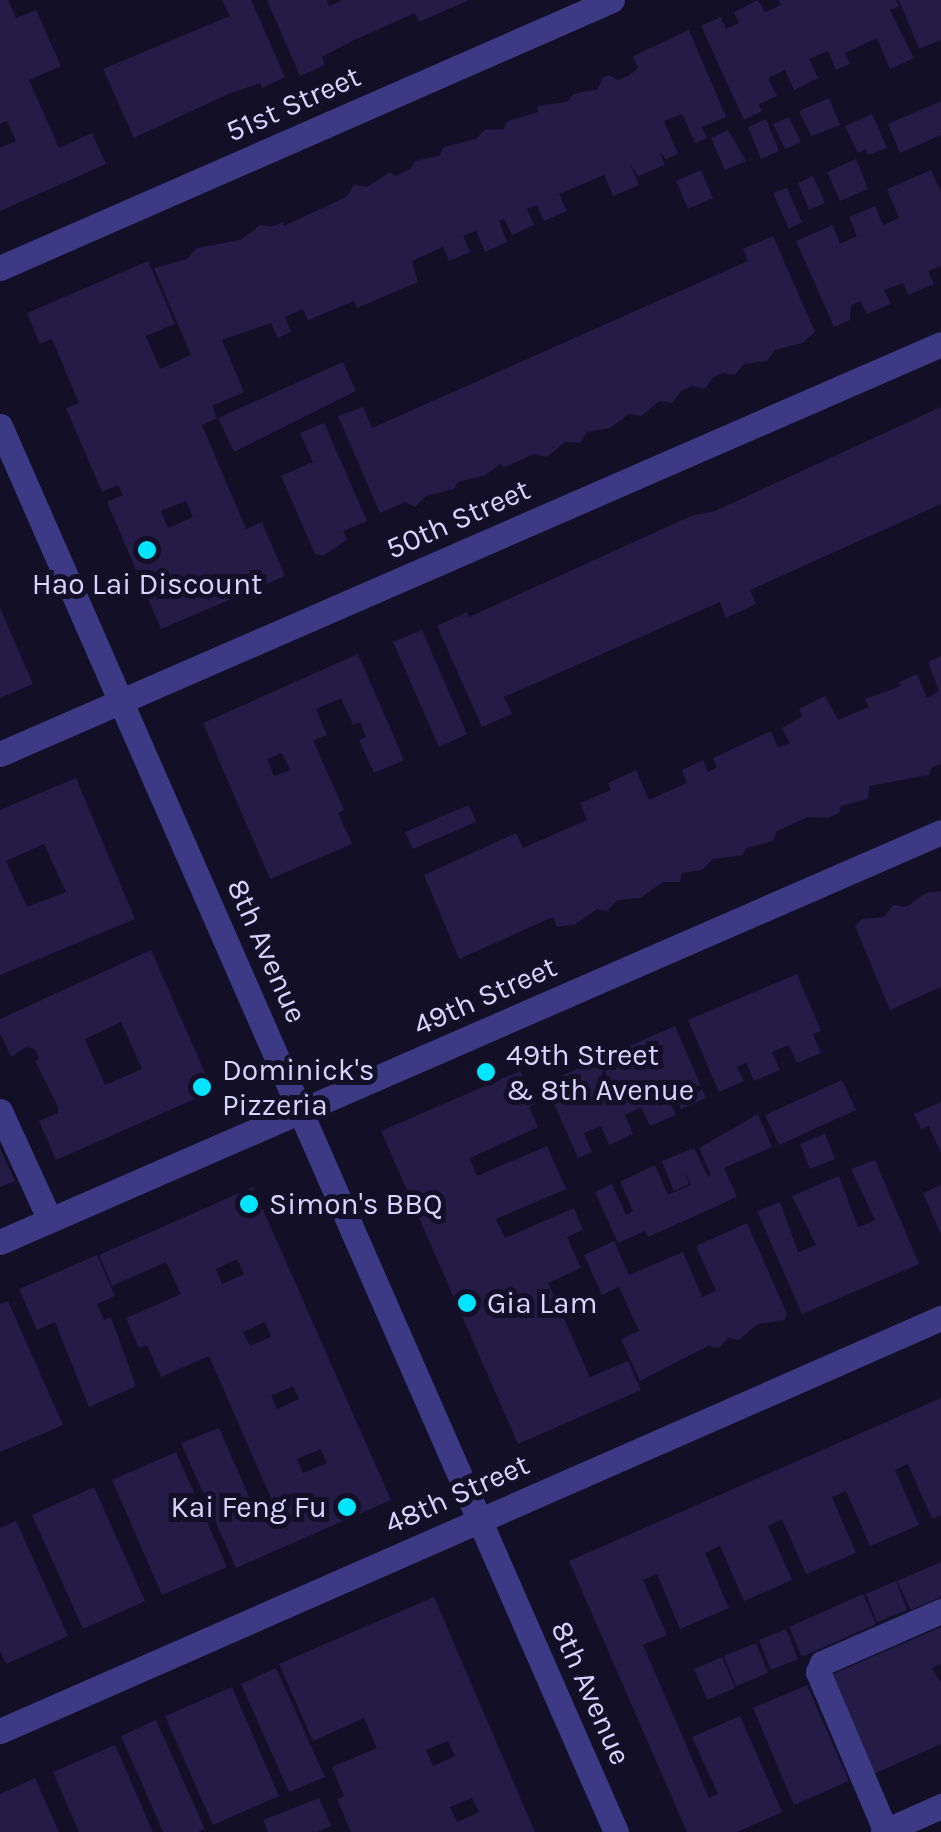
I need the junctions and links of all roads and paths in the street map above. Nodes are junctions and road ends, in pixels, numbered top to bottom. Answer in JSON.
{"nodes":[{"id":1,"x":612,"y":0,"type":"edge"},
{"id":2,"x":0,"y":268,"type":"edge"},
{"id":3,"x":941,"y":344,"type":"edge"},
{"id":4,"x":0,"y":426,"type":"edge"},
{"id":5,"x":122,"y":701,"type":"junction"},
{"id":6,"x":0,"y":754,"type":"edge"},
{"id":7,"x":941,"y":832,"type":"edge"},
{"id":8,"x":0,"y":1111,"type":"edge"},
{"id":9,"x":301,"y":1112,"type":"junction"},
{"id":10,"x":50,"y":1220,"type":"junction"},
{"id":11,"x":0,"y":1242,"type":"edge"},
{"id":12,"x":941,"y":1318,"type":"edge"},
{"id":13,"x":480,"y":1519,"type":"junction"},
{"id":14,"x":941,"y":1611,"type":"edge"},
{"id":15,"x":0,"y":1730,"type":"edge"},
{"id":16,"x":941,"y":1806,"type":"edge"},
{"id":17,"x":616,"y":1832,"type":"edge"},
{"id":18,"x":885,"y":1832,"type":"edge"}],
"edges":[{"from":1,"to":2,"type":"street","name":"51st Street"},
{"from":3,"to":5,"type":"street","name":"50th Street"},
{"from":4,"to":5,"type":"street","name":"8th Avenue"},
{"from":5,"to":6,"type":"street","name":"50th Street"},
{"from":5,"to":9,"type":"street","name":"8th Avenue"},
{"from":7,"to":9,"type":"street","name":"49th Street"},
{"from":8,"to":10,"type":"street"},
{"from":9,"to":10,"type":"street","name":"49th Street"},
{"from":9,"to":13,"type":"street","name":"8th Avenue"},
{"from":10,"to":11,"type":"street","name":"49th Street"},
{"from":12,"to":13,"type":"street","name":"48th Street"},
{"from":13,"to":15,"type":"street","name":"48th Street"},
{"from":13,"to":17,"type":"street","name":"8th Avenue"},
{"from":14,"to":18,"type":"street"},
{"from":16,"to":18,"type":"street"}]}
